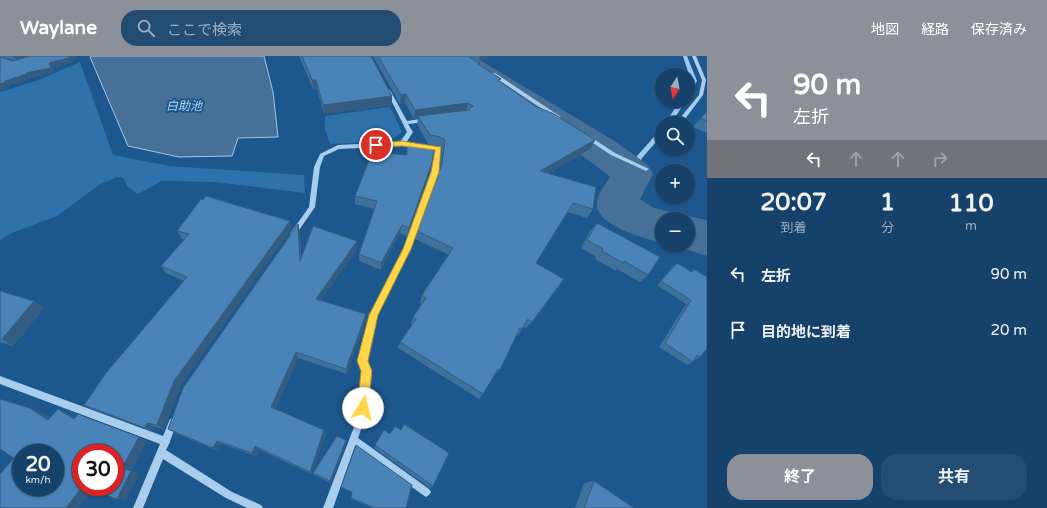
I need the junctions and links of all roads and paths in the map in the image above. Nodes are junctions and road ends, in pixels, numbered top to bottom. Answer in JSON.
{"nodes":[{"id":1,"x":694,"y":56,"type":"edge"},
{"id":2,"x":489,"y":72,"type":"edge"},
{"id":3,"x":383,"y":81,"type":"edge"},
{"id":4,"x":684,"y":116,"type":"edge"},
{"id":5,"x":436,"y":119,"type":"edge"},
{"id":6,"x":561,"y":119,"type":"edge"},
{"id":7,"x":405,"y":123,"type":"junction"},
{"id":8,"x":580,"y":132,"type":"edge"},
{"id":9,"x":402,"y":144,"type":"junction"},
{"id":10,"x":646,"y":169,"type":"dead end"},
{"id":11,"x":289,"y":240,"type":"edge"},
{"id":12,"x":0,"y":380,"type":"edge"},
{"id":13,"x":176,"y":412,"type":"edge"},
{"id":14,"x":354,"y":440,"type":"junction"},
{"id":15,"x":166,"y":442,"type":"junction"},
{"id":16,"x":162,"y":453,"type":"junction"},
{"id":17,"x":426,"y":492,"type":"edge"},
{"id":18,"x":138,"y":508,"type":"edge"},
{"id":19,"x":258,"y":508,"type":"edge"},
{"id":20,"x":328,"y":508,"type":"edge"}],
"edges":[{"from":1,"to":4,"type":"street"},
{"from":2,"to":6,"type":"street"},
{"from":3,"to":7,"type":"street"},
{"from":5,"to":7,"type":"street"},
{"from":7,"to":9,"type":"street"},
{"from":8,"to":10,"type":"street"},
{"from":9,"to":11,"type":"street"},
{"from":9,"to":14,"type":"street"},
{"from":12,"to":15,"type":"street"},
{"from":13,"to":15,"type":"street"},
{"from":14,"to":17,"type":"street"},
{"from":14,"to":20,"type":"street"},
{"from":15,"to":16,"type":"street"},
{"from":16,"to":18,"type":"street"},
{"from":16,"to":19,"type":"street"}]}
